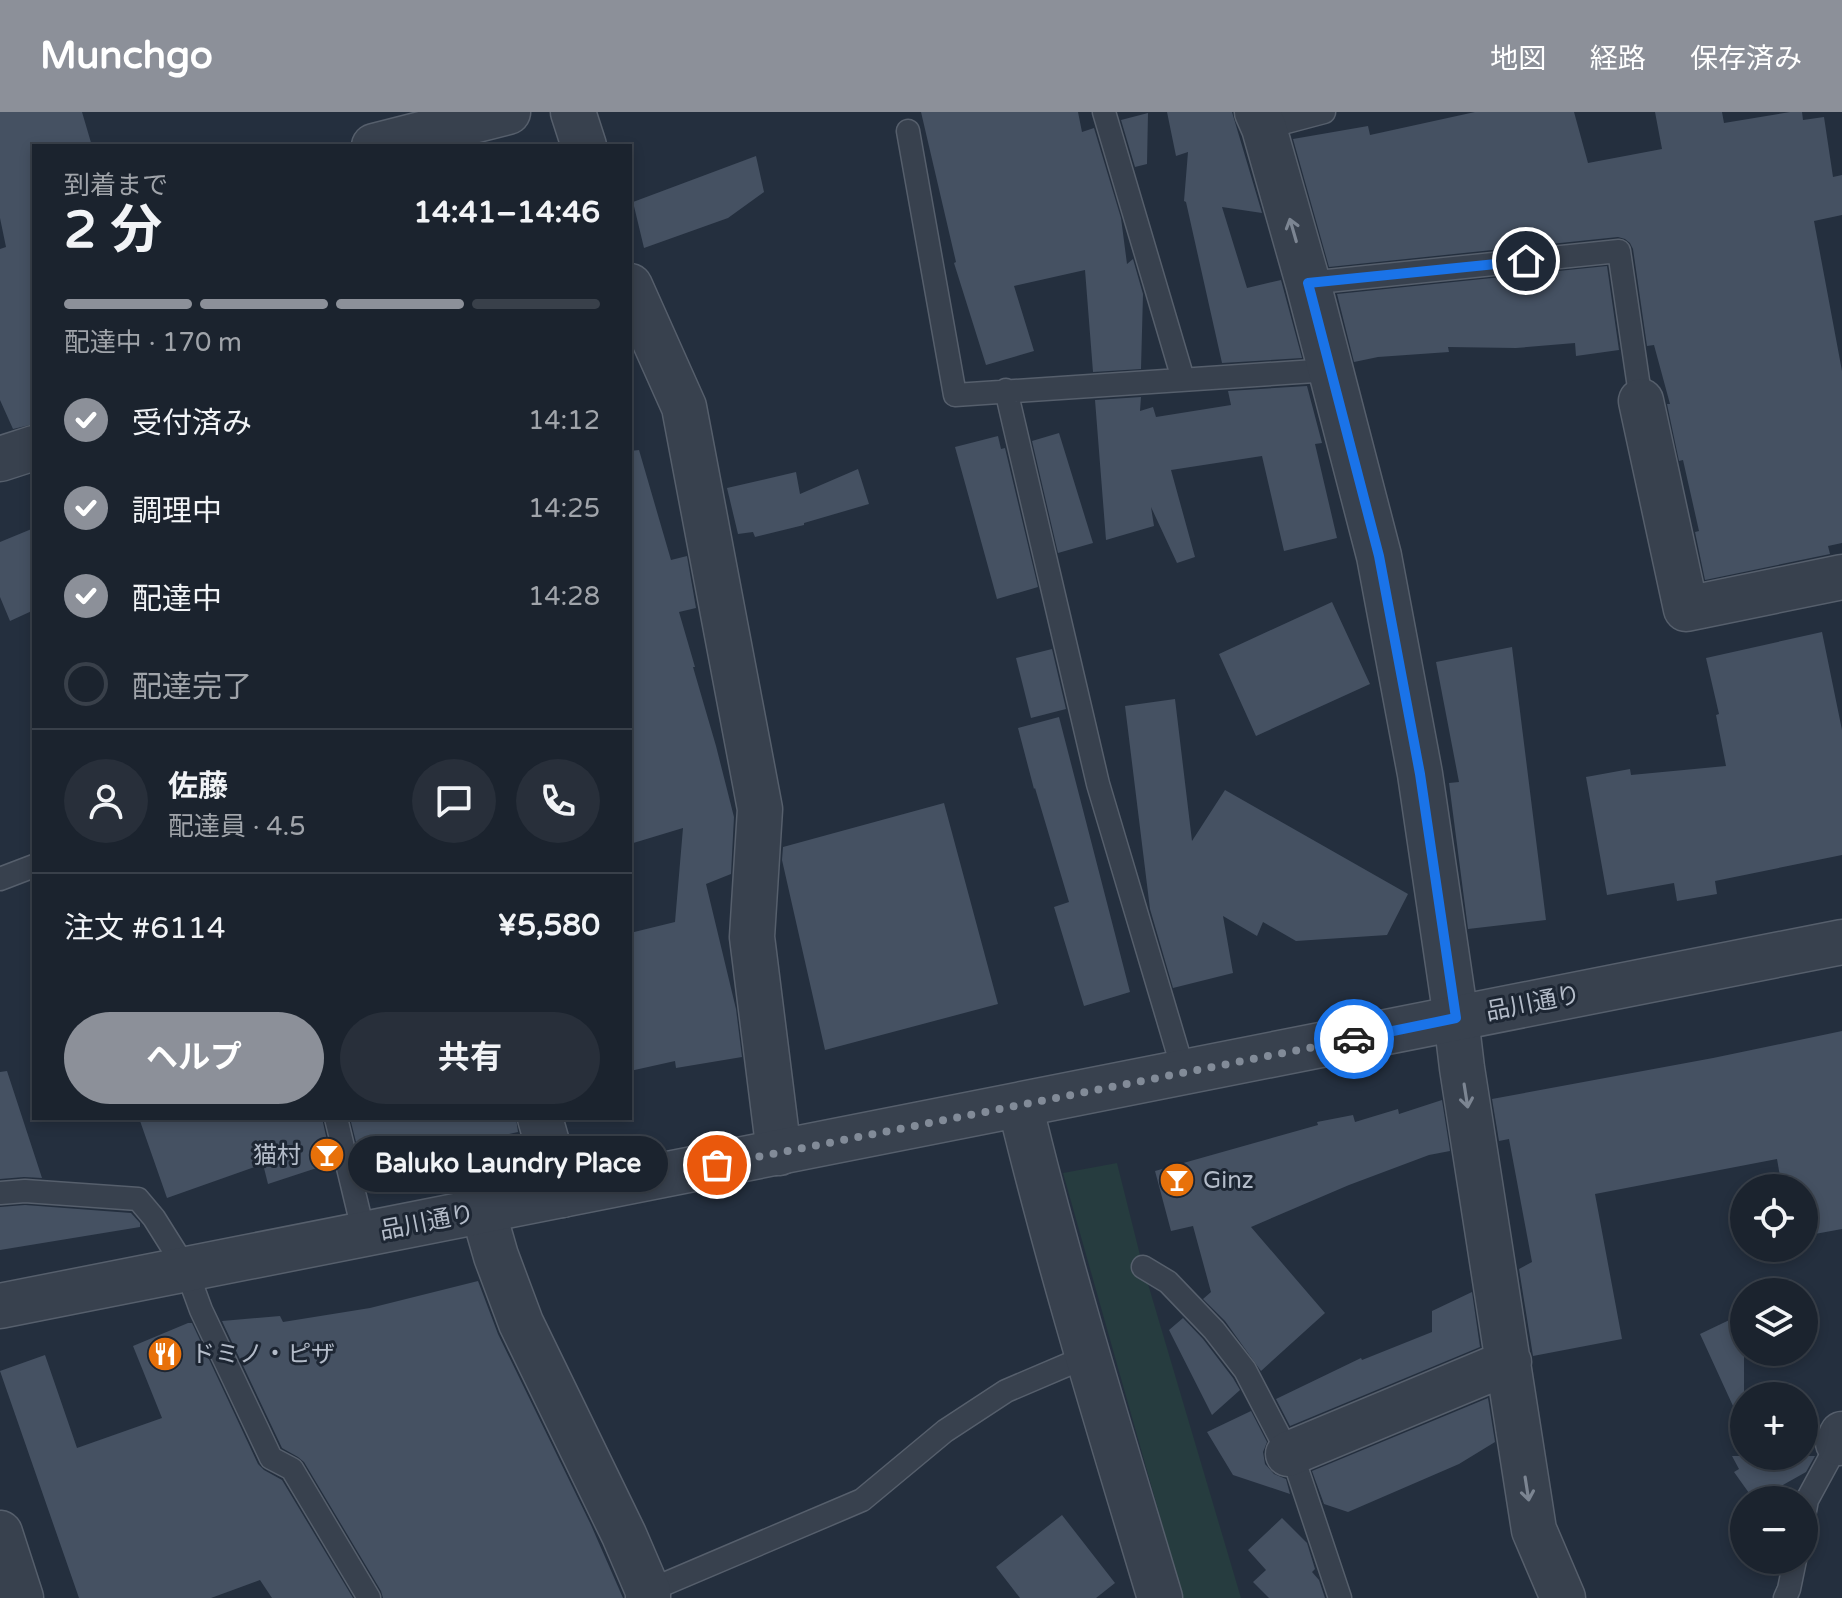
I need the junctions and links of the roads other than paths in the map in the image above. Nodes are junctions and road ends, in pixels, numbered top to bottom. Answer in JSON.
{"nodes":[{"id":1,"x":508,"y":112,"type":"edge"},
{"id":2,"x":573,"y":112,"type":"edge"},
{"id":3,"x":1104,"y":112,"type":"edge"},
{"id":4,"x":1324,"y":112,"type":"edge"},
{"id":5,"x":1261,"y":120,"type":"edge"},
{"id":6,"x":908,"y":131,"type":"dead end"},
{"id":7,"x":382,"y":144,"type":"edge"},
{"id":8,"x":583,"y":144,"type":"edge"},
{"id":9,"x":1308,"y":283,"type":"junction"},
{"id":10,"x":632,"y":290,"type":"edge"},
{"id":11,"x":1330,"y":370,"type":"junction"},
{"id":12,"x":1183,"y":379,"type":"junction"},
{"id":13,"x":1006,"y":390,"type":"junction"},
{"id":14,"x":1641,"y":401,"type":"joint"},
{"id":15,"x":32,"y":449,"type":"edge"},
{"id":16,"x":0,"y":459,"type":"edge"},
{"id":17,"x":1842,"y":577,"type":"edge"},
{"id":18,"x":32,"y":867,"type":"edge"},
{"id":19,"x":0,"y":879,"type":"edge"},
{"id":20,"x":1842,"y":942,"type":"edge"},
{"id":21,"x":1456,"y":1018,"type":"junction"},
{"id":22,"x":1184,"y":1073,"type":"junction"},
{"id":23,"x":1020,"y":1105,"type":"junction"},
{"id":24,"x":336,"y":1120,"type":"edge"},
{"id":25,"x":541,"y":1120,"type":"edge"},
{"id":26,"x":779,"y":1153,"type":"junction"},
{"id":27,"x":0,"y":1193,"type":"edge"},
{"id":28,"x":562,"y":1195,"type":"junction"},
{"id":29,"x":483,"y":1211,"type":"junction"},
{"id":30,"x":364,"y":1234,"type":"junction"},
{"id":31,"x":1143,"y":1267,"type":"dead end"},
{"id":32,"x":186,"y":1269,"type":"junction"},
{"id":33,"x":0,"y":1306,"type":"edge"},
{"id":34,"x":1088,"y":1356,"type":"junction"},
{"id":35,"x":1509,"y":1362,"type":"junction"},
{"id":36,"x":1840,"y":1438,"type":"edge"},
{"id":37,"x":1288,"y":1454,"type":"junction"},
{"id":38,"x":1814,"y":1486,"type":"edge"},
{"id":39,"x":0,"y":1533,"type":"edge"},
{"id":40,"x":1792,"y":1574,"type":"edge"},
{"id":41,"x":648,"y":1595,"type":"edge"},
{"id":42,"x":21,"y":1598,"type":"edge"},
{"id":43,"x":369,"y":1598,"type":"edge"},
{"id":44,"x":1160,"y":1598,"type":"edge"},
{"id":45,"x":1340,"y":1598,"type":"edge"},
{"id":46,"x":1563,"y":1598,"type":"edge"},
{"id":47,"x":1785,"y":1598,"type":"edge"}],
"edges":[{"from":1,"to":7,"type":"street"},
{"from":2,"to":8,"type":"street"},
{"from":3,"to":12,"type":"lane"},
{"from":4,"to":5,"type":"lane"},
{"from":9,"to":5,"type":"street","one_way":true},
{"from":6,"to":13,"type":"lane"},
{"from":9,"to":11,"type":"street"},
{"from":9,"to":14,"type":"lane"},
{"from":10,"to":26,"type":"street"},
{"from":11,"to":12,"type":"lane"},
{"from":11,"to":21,"type":"street"},
{"from":12,"to":13,"type":"lane"},
{"from":13,"to":22,"type":"lane"},
{"from":14,"to":17,"type":"street"},
{"from":15,"to":16,"type":"street"},
{"from":18,"to":19,"type":"lane"},
{"from":20,"to":21,"type":"street","name":"品川通り"},
{"from":21,"to":22,"type":"street","name":"品川通り"},
{"from":21,"to":35,"type":"street","one_way":true},
{"from":22,"to":23,"type":"street","name":"品川通り"},
{"from":23,"to":26,"type":"street","name":"品川通り"},
{"from":23,"to":34,"type":"street"},
{"from":24,"to":30,"type":"lane"},
{"from":25,"to":28,"type":"street"},
{"from":26,"to":28,"type":"street","name":"品川通り"},
{"from":27,"to":32,"type":"lane"},
{"from":28,"to":29,"type":"street","name":"品川通り"},
{"from":29,"to":30,"type":"street","name":"品川通り"},
{"from":29,"to":41,"type":"street"},
{"from":30,"to":32,"type":"street","name":"品川通り"},
{"from":31,"to":37,"type":"lane"},
{"from":32,"to":33,"type":"street","name":"品川通り"},
{"from":32,"to":43,"type":"lane"},
{"from":34,"to":41,"type":"lane"},
{"from":34,"to":44,"type":"street"},
{"from":35,"to":37,"type":"street"},
{"from":35,"to":46,"type":"street","one_way":true},
{"from":36,"to":38,"type":"lane"},
{"from":37,"to":45,"type":"lane"},
{"from":39,"to":42,"type":"street"},
{"from":40,"to":47,"type":"lane"}]}
